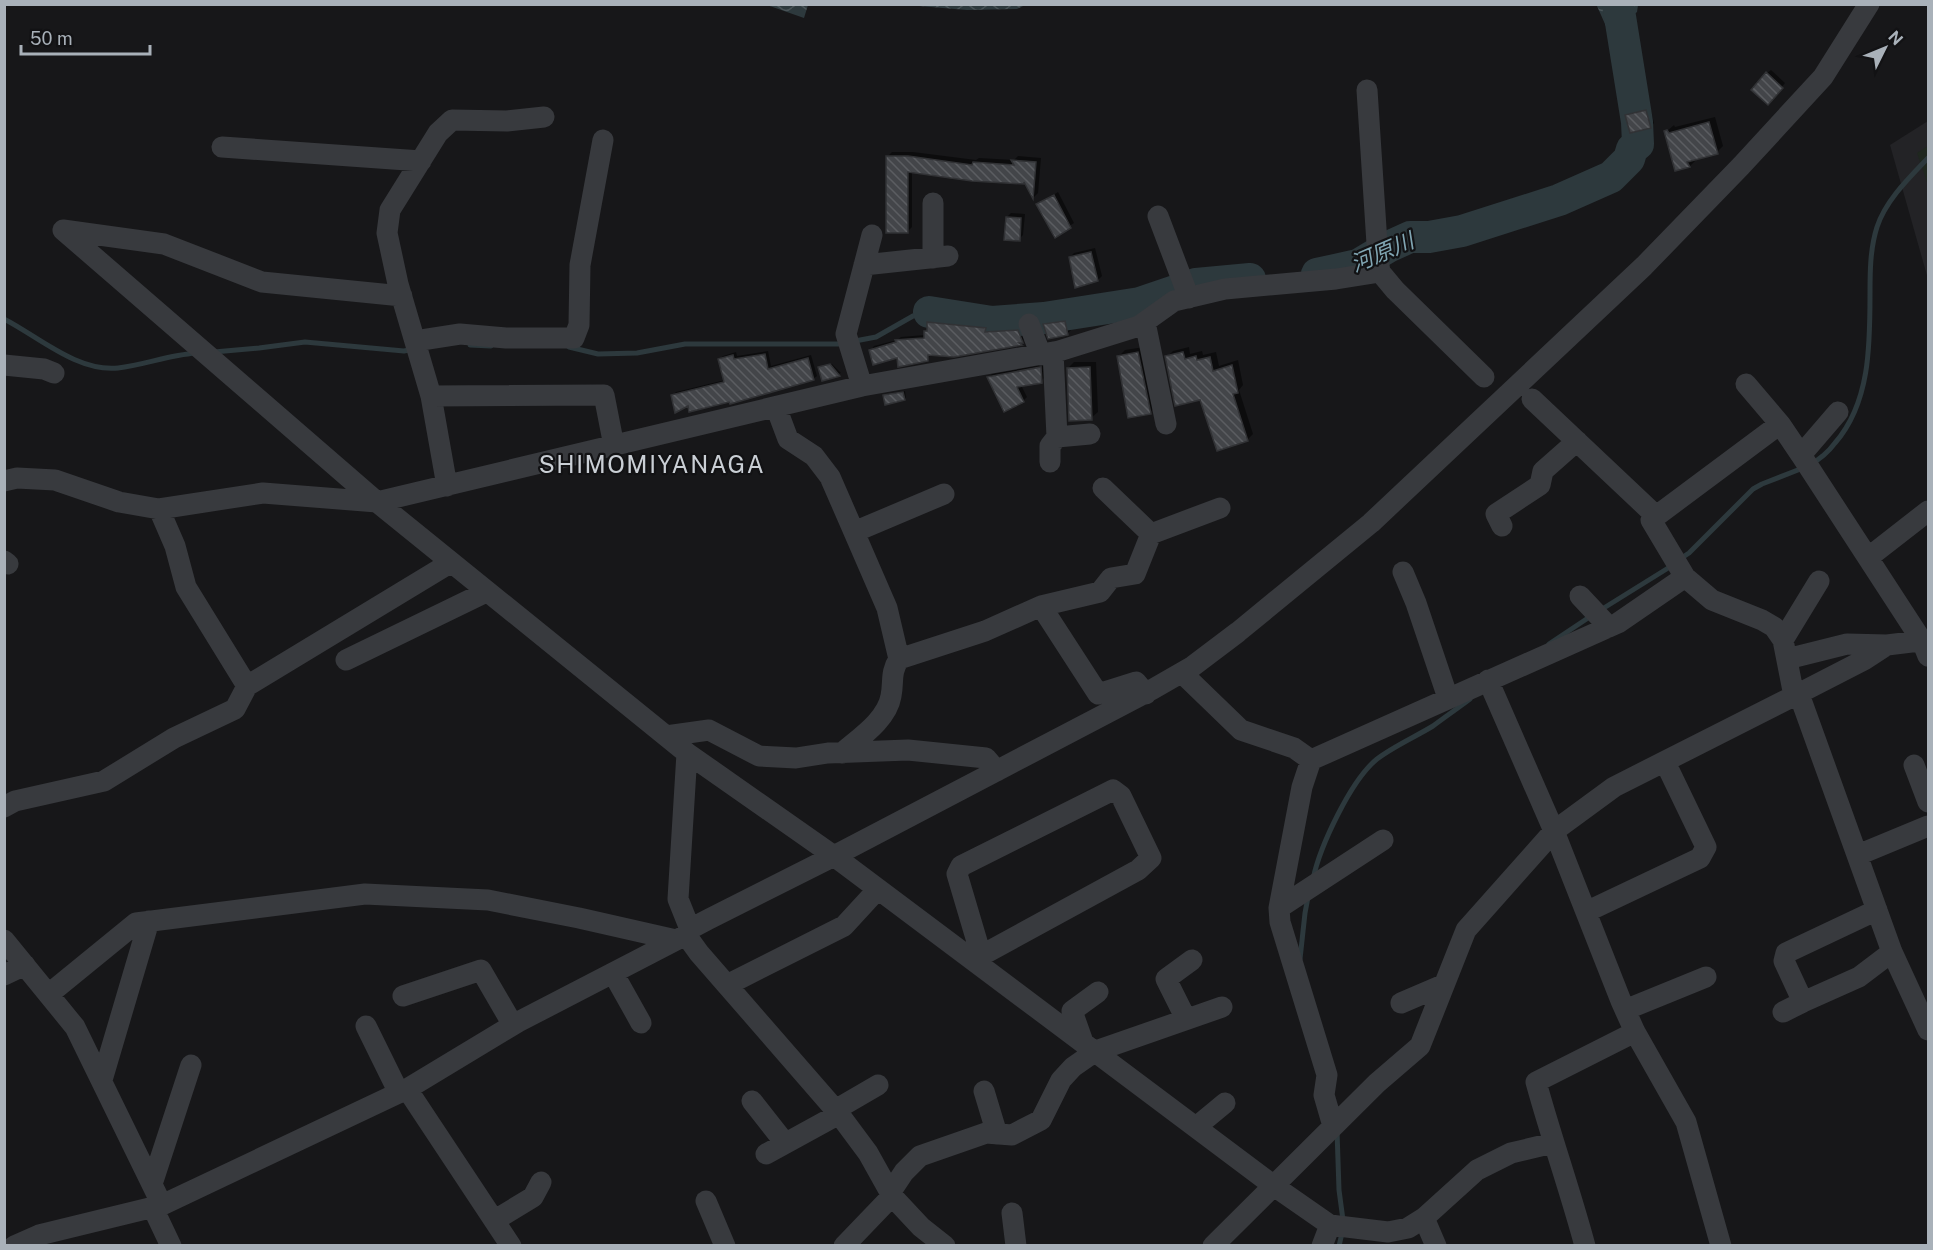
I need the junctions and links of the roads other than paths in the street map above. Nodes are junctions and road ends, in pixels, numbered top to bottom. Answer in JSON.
{"nodes":[{"id":1,"x":1869,"y":4,"type":"edge"},
{"id":2,"x":1367,"y":90,"type":"dead end"},
{"id":3,"x":544,"y":117,"type":"dead end"},
{"id":4,"x":603,"y":140,"type":"dead end"},
{"id":5,"x":222,"y":147,"type":"dead end"},
{"id":6,"x":421,"y":161,"type":"junction"},
{"id":7,"x":933,"y":203,"type":"dead end"},
{"id":8,"x":1158,"y":216,"type":"dead end"},
{"id":9,"x":872,"y":235,"type":"dead end"},
{"id":10,"x":864,"y":265,"type":"junction"},
{"id":11,"x":1380,"y":272,"type":"junction"},
{"id":12,"x":402,"y":296,"type":"junction"},
{"id":13,"x":1189,"y":298,"type":"junction"},
{"id":14,"x":1145,"y":322,"type":"junction"},
{"id":15,"x":1029,"y":324,"type":"dead end"},
{"id":16,"x":415,"y":340,"type":"junction"},
{"id":17,"x":1047,"y":353,"type":"junction"},
{"id":18,"x":4,"y":365,"type":"edge"},
{"id":19,"x":54,"y":374,"type":"dead end"},
{"id":20,"x":1484,"y":377,"type":"dead end"},
{"id":21,"x":1746,"y":384,"type":"dead end"},
{"id":22,"x":862,"y":386,"type":"junction"},
{"id":23,"x":431,"y":396,"type":"junction"},
{"id":24,"x":1532,"y":399,"type":"dead end"},
{"id":25,"x":776,"y":407,"type":"junction"},
{"id":26,"x":1838,"y":412,"type":"dead end"},
{"id":27,"x":1166,"y":424,"type":"dead end"},
{"id":28,"x":1780,"y":424,"type":"junction"},
{"id":29,"x":1090,"y":435,"type":"dead end"},
{"id":30,"x":1057,"y":437,"type":"junction"},
{"id":31,"x":1577,"y":441,"type":"junction"},
{"id":32,"x":614,"y":446,"type":"junction"},
{"id":33,"x":1801,"y":455,"type":"junction"},
{"id":34,"x":1050,"y":462,"type":"dead end"},
{"id":35,"x":4,"y":481,"type":"edge"},
{"id":36,"x":447,"y":486,"type":"junction"},
{"id":37,"x":1103,"y":488,"type":"dead end"},
{"id":38,"x":944,"y":494,"type":"dead end"},
{"id":39,"x":376,"y":502,"type":"junction"},
{"id":40,"x":1220,"y":508,"type":"dead end"},
{"id":41,"x":159,"y":509,"type":"junction"},
{"id":42,"x":1929,"y":511,"type":"edge"},
{"id":43,"x":1656,"y":516,"type":"junction"},
{"id":44,"x":1502,"y":526,"type":"dead end"},
{"id":45,"x":854,"y":532,"type":"junction"},
{"id":46,"x":1151,"y":534,"type":"junction"},
{"id":47,"x":1869,"y":557,"type":"junction"},
{"id":48,"x":450,"y":563,"type":"junction"},
{"id":49,"x":1403,"y":572,"type":"dead end"},
{"id":50,"x":1685,"y":577,"type":"junction"},
{"id":51,"x":1819,"y":581,"type":"dead end"},
{"id":52,"x":486,"y":592,"type":"junction"},
{"id":53,"x":1580,"y":596,"type":"dead end"},
{"id":54,"x":1041,"y":606,"type":"junction"},
{"id":55,"x":1609,"y":627,"type":"junction"},
{"id":56,"x":1887,"y":645,"type":"junction"},
{"id":57,"x":1926,"y":646,"type":"edge"},
{"id":58,"x":1785,"y":650,"type":"junction"},
{"id":59,"x":899,"y":659,"type":"junction"},
{"id":60,"x":346,"y":660,"type":"dead end"},
{"id":61,"x":1182,"y":672,"type":"junction"},
{"id":62,"x":1488,"y":680,"type":"junction"},
{"id":63,"x":247,"y":686,"type":"junction"},
{"id":64,"x":1146,"y":694,"type":"junction"},
{"id":65,"x":1797,"y":695,"type":"junction"},
{"id":66,"x":1448,"y":698,"type":"junction"},
{"id":67,"x":666,"y":736,"type":"junction"},
{"id":68,"x":687,"y":753,"type":"junction"},
{"id":69,"x":842,"y":753,"type":"junction"},
{"id":70,"x":1311,"y":760,"type":"junction"},
{"id":71,"x":1665,"y":762,"type":"junction"},
{"id":72,"x":1914,"y":765,"type":"dead end"},
{"id":73,"x":997,"y":771,"type":"junction"},
{"id":74,"x":1929,"y":802,"type":"edge"},
{"id":75,"x":4,"y":807,"type":"edge"},
{"id":76,"x":1929,"y":826,"type":"edge"},
{"id":77,"x":1554,"y":831,"type":"junction"},
{"id":78,"x":1383,"y":840,"type":"dead end"},
{"id":79,"x":1858,"y":855,"type":"junction"},
{"id":80,"x":834,"y":856,"type":"junction"},
{"id":81,"x":878,"y":889,"type":"junction"},
{"id":82,"x":1279,"y":908,"type":"junction"},
{"id":83,"x":1877,"y":910,"type":"junction"},
{"id":84,"x":1586,"y":912,"type":"junction"},
{"id":85,"x":149,"y":921,"type":"junction"},
{"id":86,"x":684,"y":935,"type":"junction"},
{"id":87,"x":4,"y":940,"type":"edge"},
{"id":88,"x":1893,"y":952,"type":"junction"},
{"id":89,"x":977,"y":957,"type":"junction"},
{"id":90,"x":1192,"y":960,"type":"dead end"},
{"id":91,"x":25,"y":965,"type":"junction"},
{"id":92,"x":613,"y":973,"type":"junction"},
{"id":93,"x":4,"y":975,"type":"edge"},
{"id":94,"x":1706,"y":977,"type":"dead end"},
{"id":95,"x":727,"y":985,"type":"junction"},
{"id":96,"x":1443,"y":985,"type":"junction"},
{"id":97,"x":1098,"y":992,"type":"dead end"},
{"id":98,"x":49,"y":994,"type":"junction"},
{"id":99,"x":403,"y":996,"type":"dead end"},
{"id":100,"x":1803,"y":1002,"type":"junction"},
{"id":101,"x":1401,"y":1003,"type":"dead end"},
{"id":102,"x":1222,"y":1007,"type":"dead end"},
{"id":103,"x":1625,"y":1010,"type":"junction"},
{"id":104,"x":1783,"y":1012,"type":"dead end"},
{"id":105,"x":1186,"y":1019,"type":"junction"},
{"id":106,"x":641,"y":1023,"type":"dead end"},
{"id":107,"x":513,"y":1025,"type":"junction"},
{"id":108,"x":366,"y":1026,"type":"dead end"},
{"id":109,"x":1929,"y":1029,"type":"edge"},
{"id":110,"x":1635,"y":1032,"type":"junction"},
{"id":111,"x":1089,"y":1047,"type":"junction"},
{"id":112,"x":191,"y":1065,"type":"dead end"},
{"id":113,"x":102,"y":1080,"type":"junction"},
{"id":114,"x":878,"y":1085,"type":"dead end"},
{"id":115,"x":403,"y":1091,"type":"junction"},
{"id":116,"x":984,"y":1091,"type":"dead end"},
{"id":117,"x":752,"y":1101,"type":"dead end"},
{"id":118,"x":1225,"y":1102,"type":"dead end"},
{"id":119,"x":837,"y":1112,"type":"junction"},
{"id":120,"x":1333,"y":1126,"type":"junction"},
{"id":121,"x":1196,"y":1127,"type":"junction"},
{"id":122,"x":997,"y":1134,"type":"junction"},
{"id":123,"x":785,"y":1143,"type":"junction"},
{"id":124,"x":1553,"y":1143,"type":"junction"},
{"id":125,"x":766,"y":1154,"type":"dead end"},
{"id":126,"x":541,"y":1182,"type":"dead end"},
{"id":127,"x":152,"y":1184,"type":"junction"},
{"id":128,"x":1274,"y":1186,"type":"junction"},
{"id":129,"x":891,"y":1195,"type":"junction"},
{"id":130,"x":706,"y":1201,"type":"dead end"},
{"id":131,"x":158,"y":1206,"type":"junction"},
{"id":132,"x":1012,"y":1213,"type":"dead end"},
{"id":133,"x":1424,"y":1218,"type":"junction"},
{"id":134,"x":495,"y":1220,"type":"junction"},
{"id":135,"x":1330,"y":1225,"type":"junction"},
{"id":136,"x":43,"y":1240,"type":"edge"},
{"id":137,"x":14,"y":1245,"type":"edge"},
{"id":138,"x":171,"y":1245,"type":"edge"},
{"id":139,"x":511,"y":1245,"type":"edge"},
{"id":140,"x":725,"y":1245,"type":"edge"},
{"id":141,"x":844,"y":1245,"type":"edge"},
{"id":142,"x":945,"y":1245,"type":"edge"},
{"id":143,"x":1016,"y":1245,"type":"edge"},
{"id":144,"x":1213,"y":1245,"type":"edge"},
{"id":145,"x":1322,"y":1245,"type":"edge"},
{"id":146,"x":1436,"y":1245,"type":"edge"},
{"id":147,"x":1585,"y":1245,"type":"edge"},
{"id":148,"x":1721,"y":1245,"type":"edge"}],
"edges":[{"from":1,"to":61,"type":"street"},
{"from":2,"to":11,"type":"street"},
{"from":3,"to":6,"type":"street"},
{"from":4,"to":16,"type":"street"},
{"from":5,"to":6,"type":"street"},
{"from":6,"to":12,"type":"street"},
{"from":7,"to":10,"type":"street"},
{"from":8,"to":13,"type":"street"},
{"from":9,"to":10,"type":"street"},
{"from":10,"to":22,"type":"street"},
{"from":11,"to":13,"type":"street"},
{"from":11,"to":20,"type":"street"},
{"from":12,"to":16,"type":"street"},
{"from":12,"to":39,"type":"street"},
{"from":13,"to":14,"type":"street"},
{"from":14,"to":17,"type":"street"},
{"from":14,"to":27,"type":"street"},
{"from":15,"to":17,"type":"street"},
{"from":16,"to":23,"type":"street"},
{"from":17,"to":22,"type":"street"},
{"from":17,"to":30,"type":"street"},
{"from":18,"to":19,"type":"street"},
{"from":21,"to":28,"type":"street"},
{"from":22,"to":25,"type":"street"},
{"from":23,"to":32,"type":"street"},
{"from":23,"to":36,"type":"street"},
{"from":24,"to":31,"type":"street"},
{"from":25,"to":32,"type":"street"},
{"from":25,"to":45,"type":"street"},
{"from":26,"to":33,"type":"street"},
{"from":28,"to":33,"type":"street"},
{"from":28,"to":43,"type":"street"},
{"from":29,"to":30,"type":"street"},
{"from":30,"to":34,"type":"street"},
{"from":31,"to":43,"type":"street"},
{"from":31,"to":44,"type":"street"},
{"from":32,"to":36,"type":"street"},
{"from":33,"to":47,"type":"street"},
{"from":35,"to":41,"type":"street"},
{"from":36,"to":39,"type":"street"},
{"from":37,"to":46,"type":"street"},
{"from":38,"to":45,"type":"street"},
{"from":39,"to":41,"type":"street"},
{"from":39,"to":48,"type":"street"},
{"from":40,"to":46,"type":"street"},
{"from":41,"to":63,"type":"street"},
{"from":42,"to":47,"type":"street"},
{"from":43,"to":50,"type":"street"},
{"from":45,"to":59,"type":"street"},
{"from":46,"to":54,"type":"street"},
{"from":47,"to":57,"type":"street"},
{"from":48,"to":52,"type":"street"},
{"from":48,"to":63,"type":"street"},
{"from":49,"to":66,"type":"street"},
{"from":50,"to":55,"type":"street"},
{"from":50,"to":58,"type":"street"},
{"from":51,"to":58,"type":"street"},
{"from":52,"to":60,"type":"street"},
{"from":52,"to":67,"type":"street"},
{"from":53,"to":55,"type":"street"},
{"from":54,"to":59,"type":"street"},
{"from":54,"to":64,"type":"street"},
{"from":55,"to":62,"type":"street"},
{"from":56,"to":57,"type":"street"},
{"from":56,"to":58,"type":"street"},
{"from":56,"to":65,"type":"street"},
{"from":58,"to":65,"type":"street"},
{"from":59,"to":69,"type":"street"},
{"from":61,"to":64,"type":"street"},
{"from":61,"to":70,"type":"street"},
{"from":62,"to":66,"type":"street"},
{"from":62,"to":77,"type":"street"},
{"from":63,"to":75,"type":"street"},
{"from":64,"to":73,"type":"street"},
{"from":65,"to":71,"type":"street"},
{"from":65,"to":79,"type":"street"},
{"from":66,"to":70,"type":"street"},
{"from":67,"to":68,"type":"street"},
{"from":67,"to":69,"type":"street"},
{"from":68,"to":80,"type":"street"},
{"from":68,"to":86,"type":"street"},
{"from":69,"to":73,"type":"street"},
{"from":70,"to":82,"type":"street"},
{"from":71,"to":77,"type":"street"},
{"from":71,"to":84,"type":"street"},
{"from":72,"to":74,"type":"street"},
{"from":73,"to":80,"type":"street"},
{"from":76,"to":79,"type":"street"},
{"from":77,"to":84,"type":"street"},
{"from":77,"to":96,"type":"street"},
{"from":78,"to":82,"type":"street"},
{"from":79,"to":83,"type":"street"},
{"from":80,"to":81,"type":"street"},
{"from":80,"to":86,"type":"street"},
{"from":81,"to":89,"type":"street"},
{"from":81,"to":95,"type":"street"},
{"from":82,"to":120,"type":"street"},
{"from":83,"to":88,"type":"street"},
{"from":83,"to":100,"type":"street"},
{"from":84,"to":103,"type":"street"},
{"from":85,"to":86,"type":"street"},
{"from":85,"to":98,"type":"street"},
{"from":85,"to":113,"type":"street"},
{"from":86,"to":92,"type":"street"},
{"from":86,"to":95,"type":"street"},
{"from":87,"to":91,"type":"street"},
{"from":88,"to":100,"type":"street"},
{"from":88,"to":109,"type":"street"},
{"from":89,"to":89,"type":"street"},
{"from":89,"to":111,"type":"street"},
{"from":90,"to":105,"type":"street"},
{"from":91,"to":93,"type":"street"},
{"from":91,"to":98,"type":"street"},
{"from":92,"to":106,"type":"street"},
{"from":92,"to":107,"type":"street"},
{"from":94,"to":103,"type":"street"},
{"from":95,"to":119,"type":"street"},
{"from":96,"to":101,"type":"street"},
{"from":96,"to":120,"type":"street"},
{"from":97,"to":111,"type":"street"},
{"from":98,"to":113,"type":"street"},
{"from":99,"to":107,"type":"street"},
{"from":100,"to":104,"type":"street"},
{"from":102,"to":105,"type":"street"},
{"from":103,"to":110,"type":"street"},
{"from":105,"to":111,"type":"street"},
{"from":107,"to":115,"type":"street"},
{"from":108,"to":115,"type":"street"},
{"from":110,"to":124,"type":"street"},
{"from":110,"to":148,"type":"street"},
{"from":111,"to":121,"type":"street"},
{"from":111,"to":122,"type":"street"},
{"from":112,"to":127,"type":"street"},
{"from":113,"to":127,"type":"street"},
{"from":114,"to":119,"type":"street"},
{"from":115,"to":131,"type":"street"},
{"from":115,"to":134,"type":"street"},
{"from":116,"to":122,"type":"street"},
{"from":117,"to":123,"type":"street"},
{"from":118,"to":121,"type":"street"},
{"from":119,"to":123,"type":"street"},
{"from":119,"to":129,"type":"street"},
{"from":120,"to":128,"type":"street"},
{"from":121,"to":128,"type":"street"},
{"from":122,"to":129,"type":"street"},
{"from":123,"to":125,"type":"street"},
{"from":124,"to":133,"type":"street"},
{"from":124,"to":147,"type":"street"},
{"from":126,"to":134,"type":"street"},
{"from":127,"to":131,"type":"street"},
{"from":128,"to":135,"type":"street"},
{"from":128,"to":144,"type":"street"},
{"from":129,"to":141,"type":"street"},
{"from":129,"to":142,"type":"street"},
{"from":130,"to":140,"type":"street"},
{"from":131,"to":136,"type":"street"},
{"from":131,"to":138,"type":"street"},
{"from":132,"to":143,"type":"street"},
{"from":133,"to":135,"type":"street"},
{"from":133,"to":146,"type":"street"},
{"from":134,"to":139,"type":"street"},
{"from":135,"to":145,"type":"street"},
{"from":136,"to":137,"type":"street"}]}
